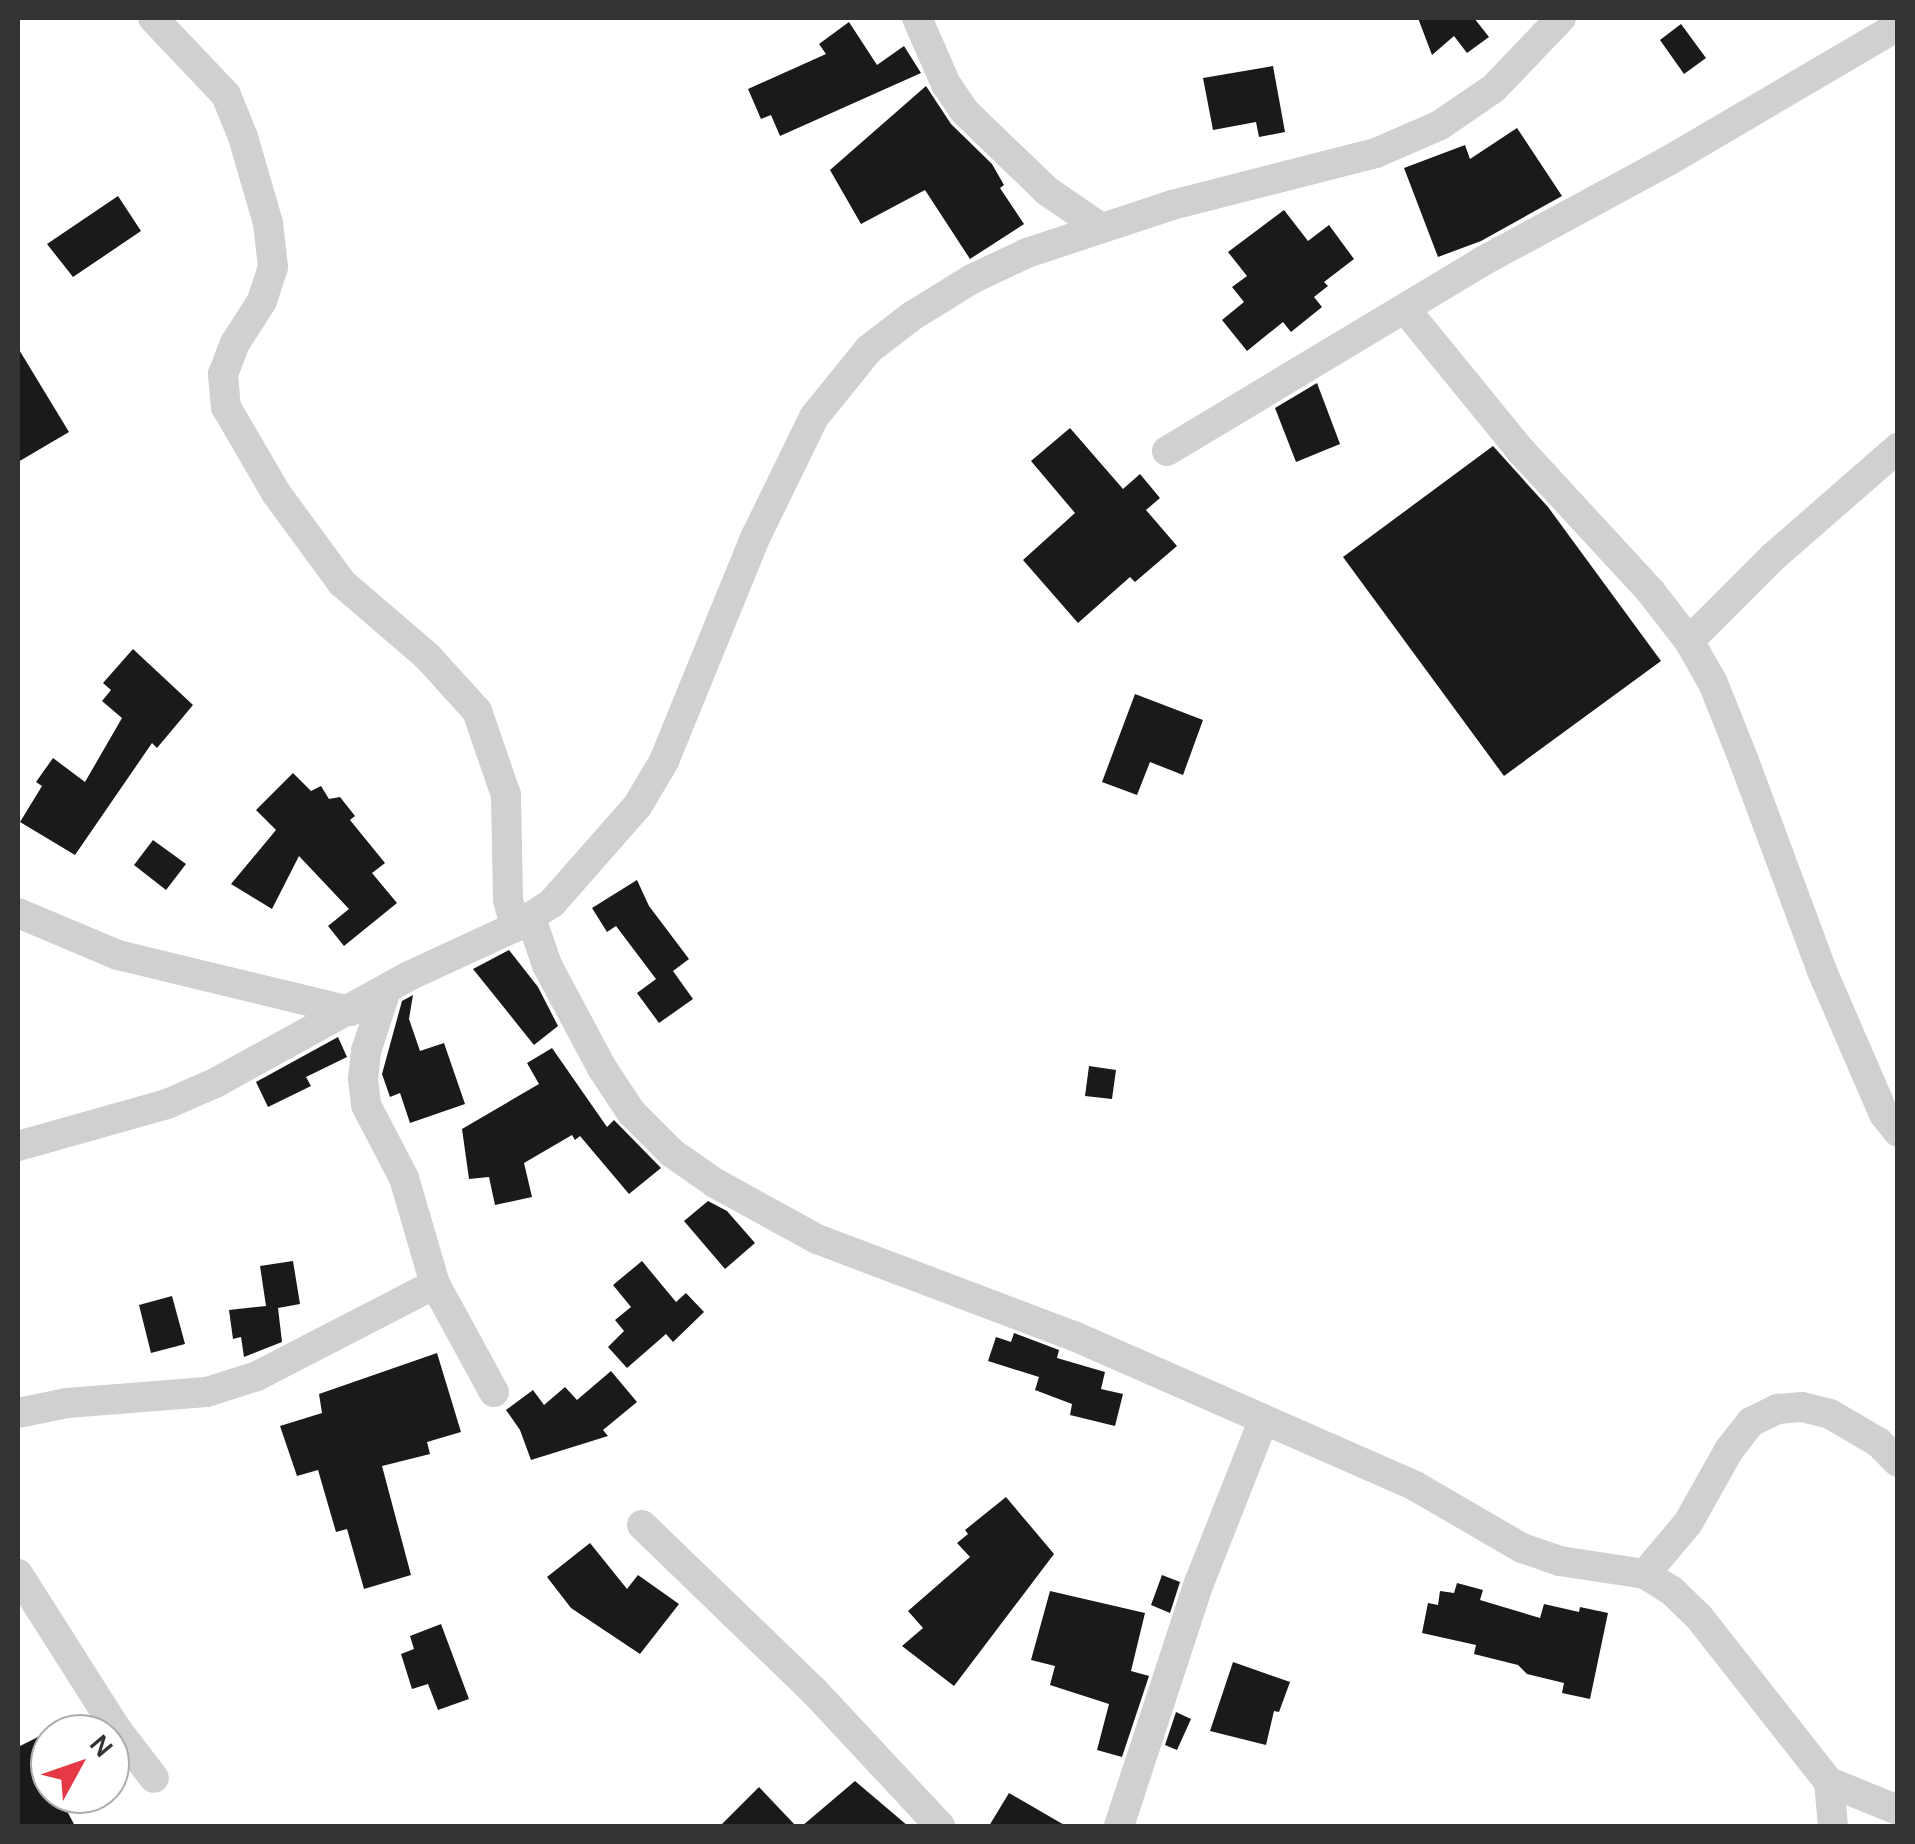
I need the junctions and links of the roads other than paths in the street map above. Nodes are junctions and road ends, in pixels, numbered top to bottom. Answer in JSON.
{"nodes":[{"id":1,"x":153,"y":18,"type":"edge"},
{"id":2,"x":917,"y":18,"type":"edge"},
{"id":3,"x":1561,"y":18,"type":"edge"},
{"id":4,"x":1898,"y":26,"type":"edge"},
{"id":5,"x":1101,"y":228,"type":"junction"},
{"id":6,"x":1406,"y":310,"type":"junction"},
{"id":7,"x":1898,"y":448,"type":"edge"},
{"id":8,"x":1167,"y":451,"type":"dead end"},
{"id":9,"x":1689,"y":640,"type":"junction"},
{"id":10,"x":18,"y":913,"type":"edge"},
{"id":11,"x":523,"y":922,"type":"junction"},
{"id":12,"x":385,"y":992,"type":"junction"},
{"id":13,"x":350,"y":1011,"type":"junction"},
{"id":14,"x":1898,"y":1132,"type":"edge"},
{"id":15,"x":18,"y":1146,"type":"edge"},
{"id":16,"x":436,"y":1284,"type":"junction"},
{"id":17,"x":494,"y":1392,"type":"dead end"},
{"id":18,"x":18,"y":1413,"type":"edge"},
{"id":19,"x":1264,"y":1419,"type":"junction"},
{"id":20,"x":1898,"y":1462,"type":"edge"},
{"id":21,"x":642,"y":1525,"type":"dead end"},
{"id":22,"x":18,"y":1574,"type":"edge"},
{"id":23,"x":1645,"y":1574,"type":"junction"},
{"id":24,"x":154,"y":1778,"type":"dead end"},
{"id":25,"x":1830,"y":1782,"type":"junction"},
{"id":26,"x":1898,"y":1810,"type":"edge"},
{"id":27,"x":940,"y":1826,"type":"edge"},
{"id":28,"x":1120,"y":1826,"type":"edge"},
{"id":29,"x":1833,"y":1826,"type":"edge"}],
"edges":[{"from":1,"to":11,"type":"street"},
{"from":2,"to":5,"type":"street"},
{"from":3,"to":5,"type":"street"},
{"from":4,"to":6,"type":"street"},
{"from":5,"to":11,"type":"street"},
{"from":6,"to":8,"type":"street"},
{"from":6,"to":9,"type":"street"},
{"from":7,"to":9,"type":"street"},
{"from":9,"to":14,"type":"street"},
{"from":10,"to":13,"type":"street"},
{"from":11,"to":12,"type":"street"},
{"from":11,"to":19,"type":"street"},
{"from":12,"to":13,"type":"street"},
{"from":12,"to":16,"type":"street"},
{"from":13,"to":15,"type":"street"},
{"from":16,"to":17,"type":"street"},
{"from":16,"to":18,"type":"street"},
{"from":19,"to":23,"type":"street"},
{"from":19,"to":28,"type":"street"},
{"from":20,"to":23,"type":"street"},
{"from":21,"to":27,"type":"street"},
{"from":22,"to":24,"type":"street"},
{"from":23,"to":25,"type":"street"},
{"from":25,"to":26,"type":"street"},
{"from":25,"to":29,"type":"street"}]}
